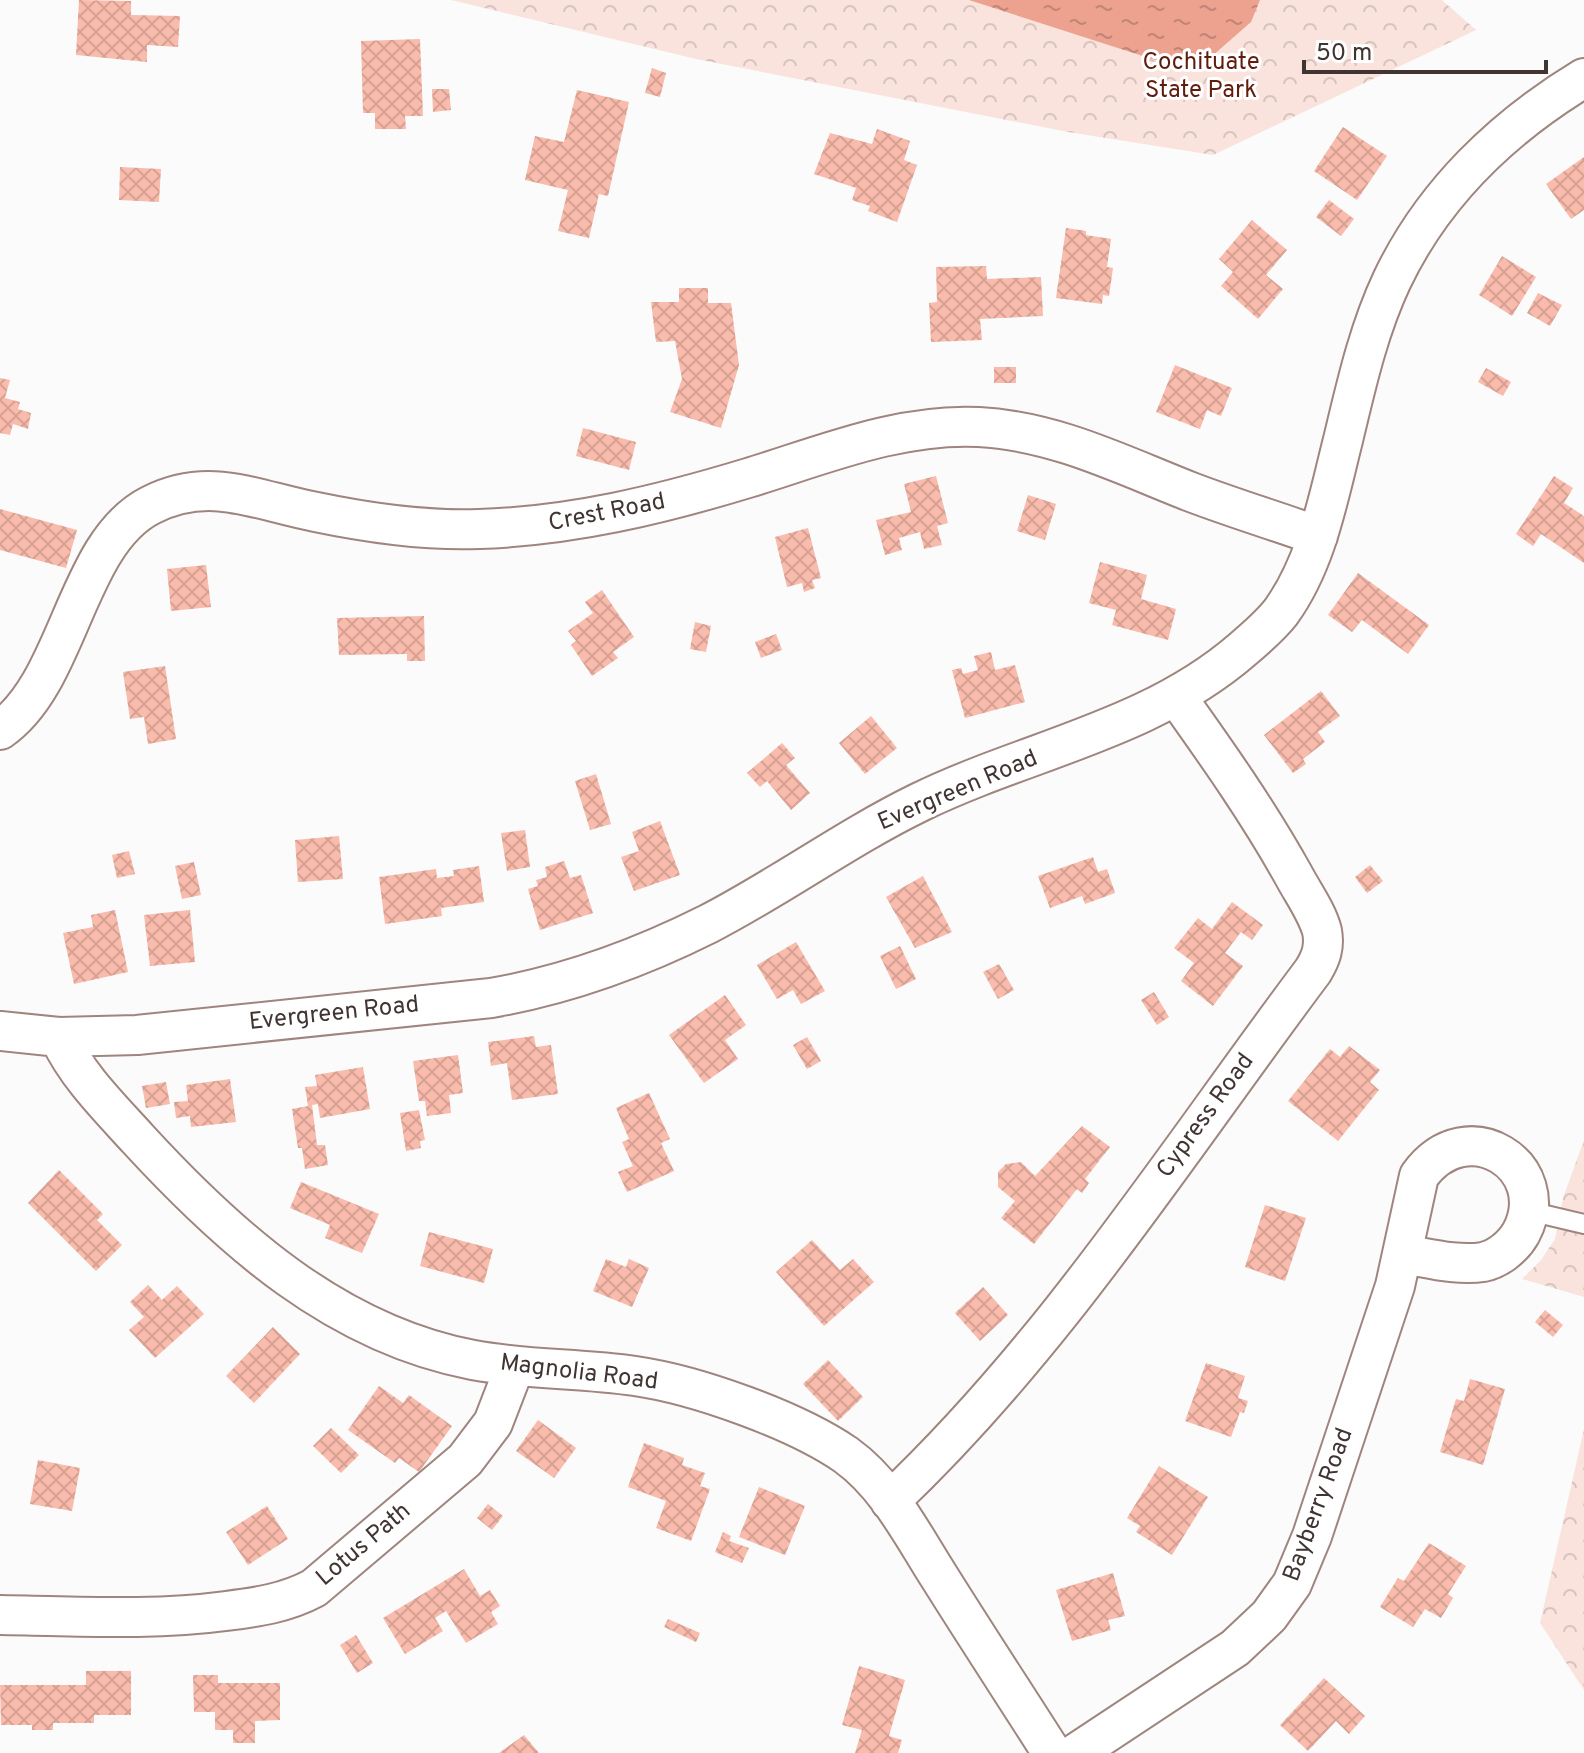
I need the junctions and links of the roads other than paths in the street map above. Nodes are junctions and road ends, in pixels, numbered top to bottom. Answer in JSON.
{"nodes":[{"id":1,"x":1584,"y":78,"type":"edge"},
{"id":2,"x":1318,"y":536,"type":"junction"},
{"id":3,"x":1176,"y":696,"type":"junction"},
{"id":4,"x":0,"y":730,"type":"edge"},
{"id":5,"x":0,"y":1031,"type":"edge"},
{"id":6,"x":59,"y":1037,"type":"junction"},
{"id":7,"x":1529,"y":1211,"type":"junction"},
{"id":8,"x":1584,"y":1224,"type":"edge"},
{"id":9,"x":1403,"y":1254,"type":"junction"},
{"id":10,"x":515,"y":1366,"type":"junction"},
{"id":11,"x":890,"y":1501,"type":"junction"},
{"id":12,"x":0,"y":1615,"type":"edge"},
{"id":13,"x":1052,"y":1753,"type":"edge"},
{"id":14,"x":1076,"y":1753,"type":"edge"}],
"edges":[{"from":1,"to":2,"type":"street","name":"Evergreen Road"},
{"from":2,"to":3,"type":"street","name":"Evergreen Road"},
{"from":2,"to":4,"type":"street","name":"Crest Road"},
{"from":3,"to":6,"type":"street","name":"Evergreen Road"},
{"from":3,"to":11,"type":"street","name":"Cypress Road"},
{"from":5,"to":6,"type":"street","name":"Evergreen Road"},
{"from":6,"to":10,"type":"street","name":"Magnolia Road"},
{"from":7,"to":8,"type":"lane"},
{"from":7,"to":9,"type":"street"},
{"from":7,"to":9,"type":"street","name":"Bayberry Road"},
{"from":9,"to":14,"type":"street","name":"Bayberry Road"},
{"from":10,"to":11,"type":"street","name":"Magnolia Road"},
{"from":10,"to":12,"type":"street","name":"Lotus Path"},
{"from":11,"to":13,"type":"street","name":"Magnolia Road"}]}
